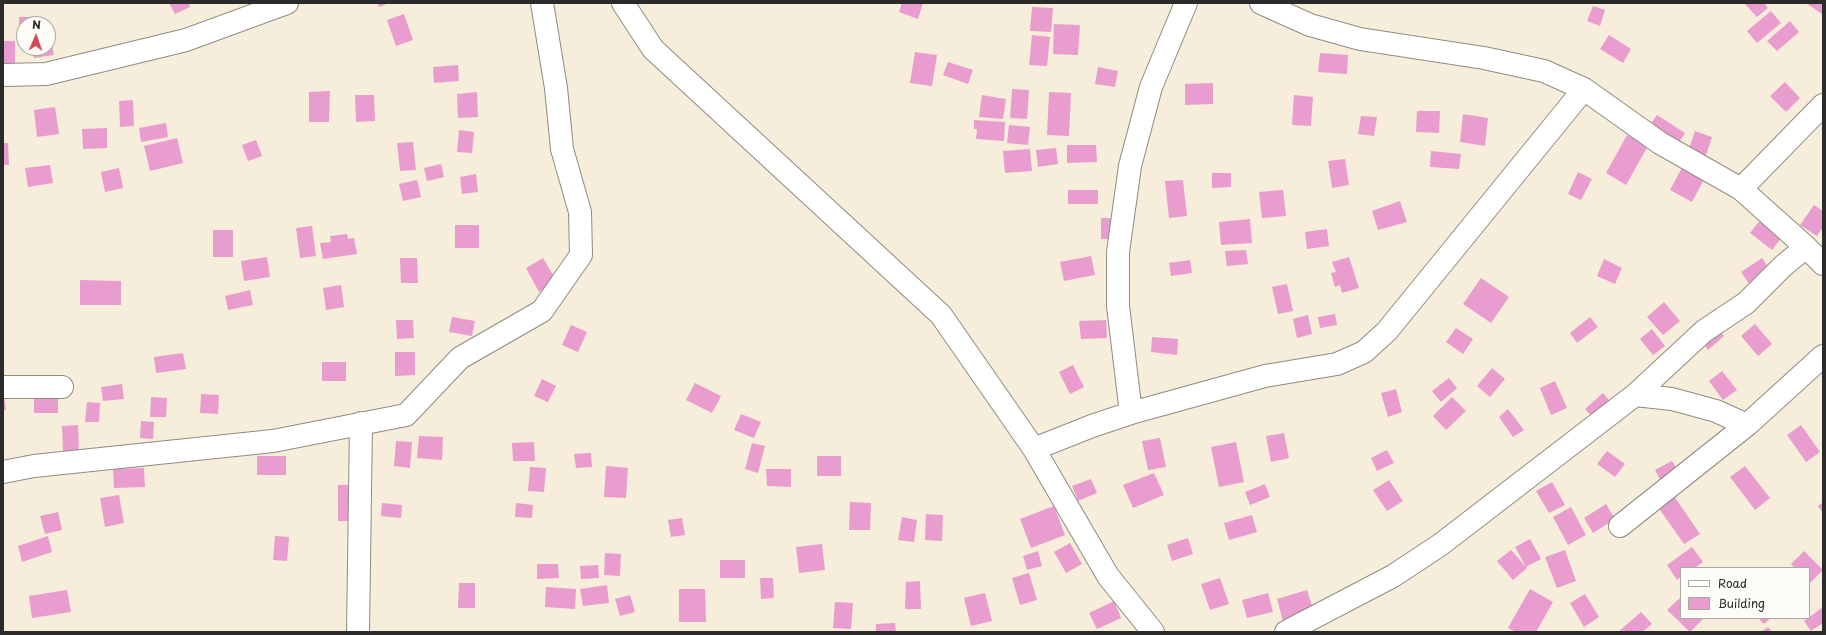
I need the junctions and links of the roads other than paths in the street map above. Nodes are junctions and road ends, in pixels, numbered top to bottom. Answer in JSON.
{"nodes":[{"id":1,"x":287,"y":3,"type":"edge"},
{"id":2,"x":542,"y":3,"type":"edge"},
{"id":3,"x":623,"y":3,"type":"edge"},
{"id":4,"x":1186,"y":3,"type":"edge"},
{"id":5,"x":1261,"y":3,"type":"edge"},
{"id":6,"x":3,"y":75,"type":"edge"},
{"id":7,"x":1584,"y":88,"type":"junction"},
{"id":8,"x":1823,"y":105,"type":"edge"},
{"id":9,"x":1741,"y":189,"type":"junction"},
{"id":10,"x":1806,"y":247,"type":"junction"},
{"id":11,"x":1823,"y":264,"type":"edge"},
{"id":12,"x":1823,"y":356,"type":"edge"},
{"id":13,"x":3,"y":387,"type":"edge"},
{"id":14,"x":62,"y":387,"type":"dead end"},
{"id":15,"x":1634,"y":395,"type":"junction"},
{"id":16,"x":1131,"y":413,"type":"junction"},
{"id":17,"x":362,"y":424,"type":"junction"},
{"id":18,"x":1747,"y":425,"type":"junction"},
{"id":19,"x":1034,"y":449,"type":"junction"},
{"id":20,"x":3,"y":472,"type":"edge"},
{"id":21,"x":1620,"y":526,"type":"dead end"},
{"id":22,"x":358,"y":632,"type":"edge"},
{"id":23,"x":1152,"y":632,"type":"edge"},
{"id":24,"x":1286,"y":632,"type":"edge"}],
"edges":[{"from":1,"to":6,"type":"street"},
{"from":2,"to":17,"type":"street"},
{"from":3,"to":19,"type":"street"},
{"from":4,"to":16,"type":"street"},
{"from":5,"to":7,"type":"street"},
{"from":7,"to":9,"type":"street"},
{"from":7,"to":16,"type":"street"},
{"from":8,"to":9,"type":"street"},
{"from":9,"to":10,"type":"street"},
{"from":10,"to":11,"type":"street"},
{"from":10,"to":15,"type":"street"},
{"from":12,"to":18,"type":"street"},
{"from":13,"to":14,"type":"street"},
{"from":15,"to":18,"type":"street"},
{"from":15,"to":24,"type":"street"},
{"from":16,"to":19,"type":"street"},
{"from":17,"to":20,"type":"street"},
{"from":17,"to":22,"type":"street"},
{"from":18,"to":21,"type":"street"},
{"from":19,"to":23,"type":"street"}]}
